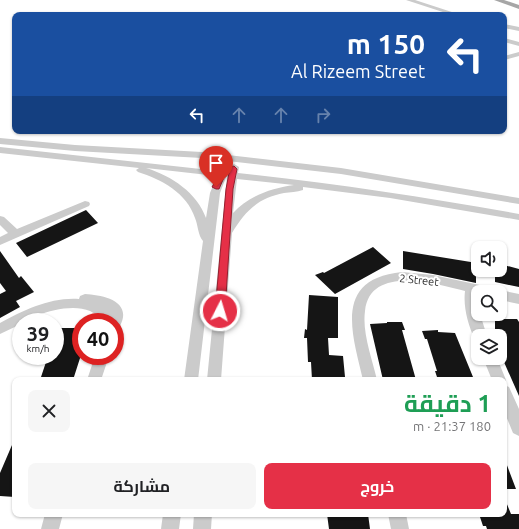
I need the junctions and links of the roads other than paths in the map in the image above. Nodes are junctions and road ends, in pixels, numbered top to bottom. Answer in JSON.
{"nodes":[{"id":1,"x":409,"y":0,"type":"edge"},
{"id":2,"x":497,"y":0,"type":"edge"},
{"id":3,"x":519,"y":7,"type":"edge"},
{"id":4,"x":448,"y":12,"type":"edge"},
{"id":5,"x":507,"y":27,"type":"edge"},
{"id":6,"x":519,"y":29,"type":"edge"},
{"id":7,"x":507,"y":41,"type":"edge"},
{"id":8,"x":519,"y":44,"type":"edge"},
{"id":9,"x":519,"y":54,"type":"edge"},
{"id":10,"x":507,"y":57,"type":"edge"},
{"id":11,"x":0,"y":140,"type":"edge"},
{"id":12,"x":0,"y":150,"type":"edge"},
{"id":13,"x":91,"y":160,"type":"junction"},
{"id":14,"x":230,"y":167,"type":"junction"},
{"id":15,"x":323,"y":186,"type":"junction"},
{"id":16,"x":519,"y":201,"type":"edge"},
{"id":17,"x":85,"y":204,"type":"dead end"},
{"id":18,"x":519,"y":217,"type":"edge"},
{"id":19,"x":0,"y":219,"type":"edge"},
{"id":20,"x":226,"y":233,"type":"junction"},
{"id":21,"x":16,"y":234,"type":"junction"},
{"id":22,"x":0,"y":241,"type":"edge"},
{"id":23,"x":208,"y":246,"type":"junction"},
{"id":24,"x":471,"y":288,"type":"edge"},
{"id":25,"x":471,"y":293,"type":"edge"},
{"id":26,"x":507,"y":296,"type":"edge"},
{"id":27,"x":519,"y":299,"type":"edge"},
{"id":28,"x":78,"y":301,"type":"junction"},
{"id":29,"x":471,"y":310,"type":"edge"},
{"id":30,"x":104,"y":313,"type":"edge"},
{"id":31,"x":117,"y":313,"type":"edge"},
{"id":32,"x":0,"y":329,"type":"edge"},
{"id":33,"x":99,"y":365,"type":"edge"},
{"id":34,"x":493,"y":365,"type":"edge"},
{"id":35,"x":95,"y":377,"type":"edge"},
{"id":36,"x":191,"y":377,"type":"edge"},
{"id":37,"x":214,"y":377,"type":"edge"},
{"id":38,"x":369,"y":377,"type":"edge"},
{"id":39,"x":498,"y":377,"type":"edge"},
{"id":40,"x":507,"y":399,"type":"edge"},
{"id":41,"x":519,"y":428,"type":"edge"},
{"id":42,"x":53,"y":517,"type":"edge"},
{"id":43,"x":172,"y":517,"type":"edge"},
{"id":44,"x":203,"y":517,"type":"edge"},
{"id":45,"x":398,"y":517,"type":"edge"},
{"id":46,"x":50,"y":529,"type":"edge"},
{"id":47,"x":170,"y":529,"type":"edge"},
{"id":48,"x":202,"y":529,"type":"edge"},
{"id":49,"x":400,"y":529,"type":"edge"}],
"edges":[{"from":1,"to":4,"type":"street"},
{"from":2,"to":3,"type":"main road"},
{"from":5,"to":6,"type":"street"},
{"from":7,"to":8,"type":"street"},
{"from":9,"to":10,"type":"street"},
{"from":11,"to":14,"type":"street"},
{"from":12,"to":13,"type":"street"},
{"from":13,"to":14,"type":"street"},
{"from":13,"to":23,"type":"street"},
{"from":14,"to":15,"type":"street"},
{"from":14,"to":16,"type":"street"},
{"from":14,"to":20,"type":"street"},
{"from":14,"to":23,"type":"street"},
{"from":15,"to":18,"type":"street"},
{"from":15,"to":20,"type":"street"},
{"from":17,"to":21,"type":"street"},
{"from":19,"to":21,"type":"street"},
{"from":20,"to":37,"type":"street"},
{"from":21,"to":22,"type":"street"},
{"from":23,"to":36,"type":"street"},
{"from":24,"to":38,"type":"street","name":"2 Street"},
{"from":25,"to":29,"type":"street"},
{"from":26,"to":27,"type":"street"},
{"from":28,"to":30,"type":"street"},
{"from":28,"to":31,"type":"street"},
{"from":28,"to":32,"type":"street"},
{"from":33,"to":35,"type":"street"},
{"from":34,"to":39,"type":"street"},
{"from":40,"to":41,"type":"street"},
{"from":42,"to":46,"type":"street"},
{"from":43,"to":47,"type":"street"},
{"from":44,"to":48,"type":"street"},
{"from":45,"to":49,"type":"street"}]}
